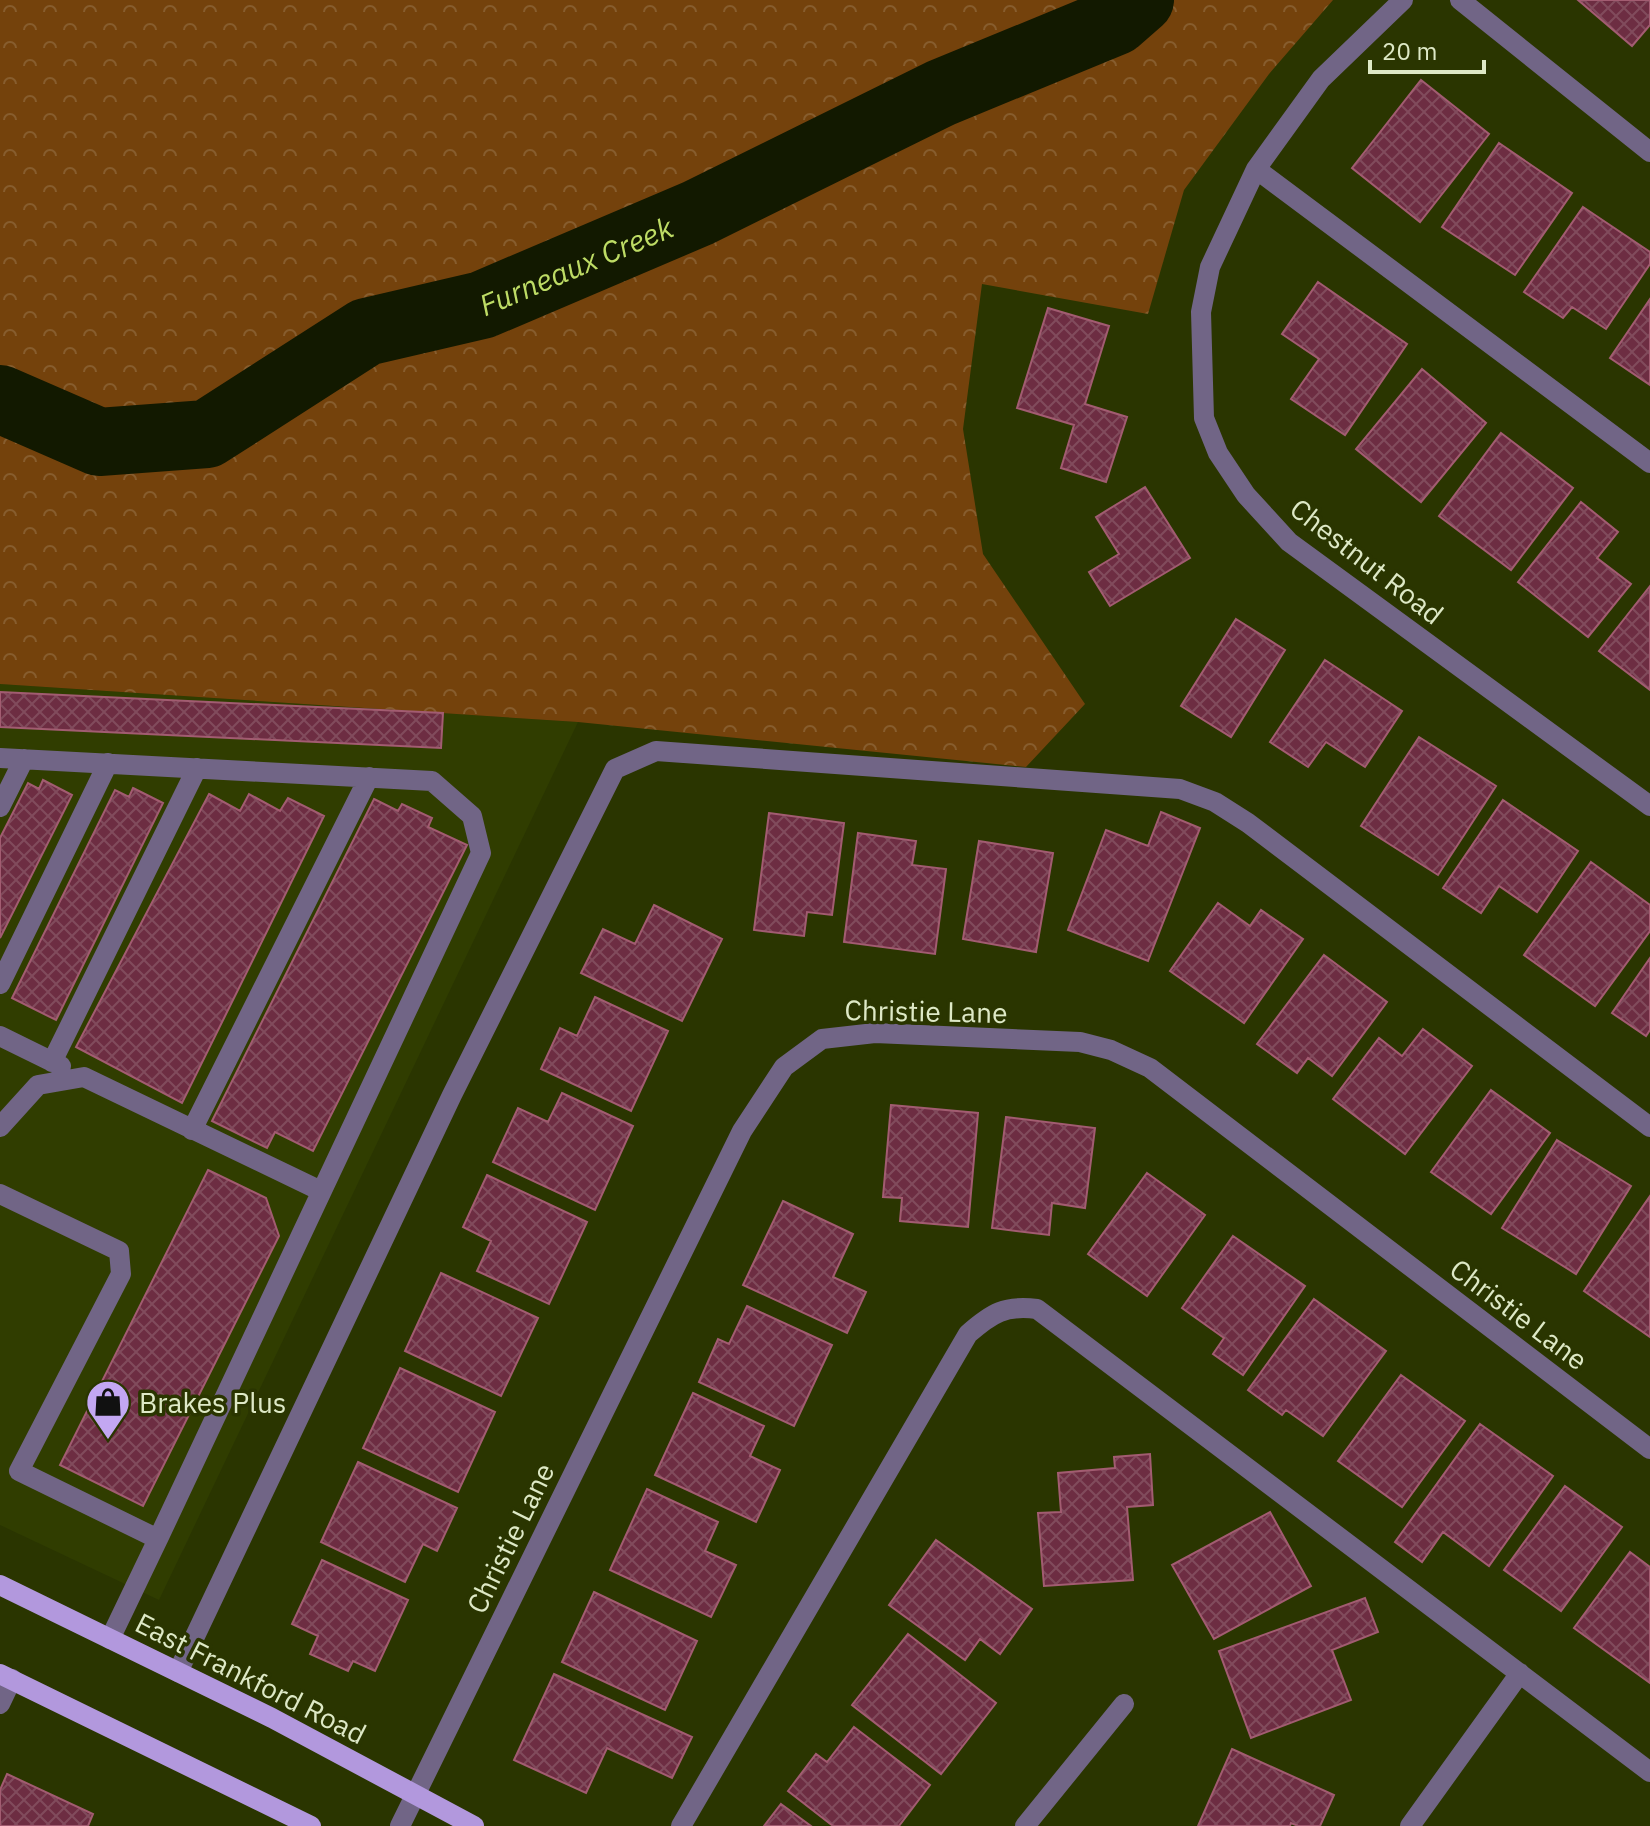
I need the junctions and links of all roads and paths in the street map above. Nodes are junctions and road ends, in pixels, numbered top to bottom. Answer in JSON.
{"nodes":[{"id":1,"x":1403,"y":0,"type":"edge"},
{"id":2,"x":1460,"y":0,"type":"edge"},
{"id":3,"x":1650,"y":152,"type":"edge"},
{"id":4,"x":1256,"y":169,"type":"junction"},
{"id":5,"x":1650,"y":463,"type":"edge"},
{"id":6,"x":0,"y":758,"type":"edge"},
{"id":7,"x":24,"y":759,"type":"junction"},
{"id":8,"x":108,"y":763,"type":"junction"},
{"id":9,"x":197,"y":768,"type":"junction"},
{"id":10,"x":369,"y":777,"type":"junction"},
{"id":11,"x":1650,"y":806,"type":"edge"},
{"id":12,"x":0,"y":807,"type":"edge"},
{"id":13,"x":0,"y":984,"type":"edge"},
{"id":14,"x":0,"y":1036,"type":"edge"},
{"id":15,"x":52,"y":1062,"type":"junction"},
{"id":16,"x":84,"y":1077,"type":"junction"},
{"id":17,"x":0,"y":1127,"type":"edge"},
{"id":18,"x":1650,"y":1127,"type":"edge"},
{"id":19,"x":192,"y":1130,"type":"junction"},
{"id":20,"x":321,"y":1191,"type":"junction"},
{"id":21,"x":0,"y":1194,"type":"edge"},
{"id":22,"x":1650,"y":1449,"type":"edge"},
{"id":23,"x":9,"y":1467,"type":"edge"},
{"id":24,"x":158,"y":1539,"type":"junction"},
{"id":25,"x":0,"y":1585,"type":"edge"},
{"id":26,"x":110,"y":1639,"type":"junction"},
{"id":27,"x":178,"y":1672,"type":"junction"},
{"id":28,"x":1520,"y":1673,"type":"junction"},
{"id":29,"x":6,"y":1676,"type":"edge"},
{"id":30,"x":0,"y":1704,"type":"edge"},
{"id":31,"x":1124,"y":1704,"type":"dead end"},
{"id":32,"x":1650,"y":1772,"type":"edge"},
{"id":33,"x":415,"y":1794,"type":"junction"},
{"id":34,"x":311,"y":1826,"type":"edge"},
{"id":35,"x":400,"y":1826,"type":"edge"},
{"id":36,"x":474,"y":1826,"type":"edge"},
{"id":37,"x":681,"y":1826,"type":"edge"},
{"id":38,"x":1025,"y":1826,"type":"edge"},
{"id":39,"x":1410,"y":1826,"type":"edge"}],
"edges":[{"from":1,"to":4,"type":"street","name":"Chestnut Road"},
{"from":2,"to":3,"type":"street"},
{"from":4,"to":5,"type":"street"},
{"from":4,"to":11,"type":"street","name":"Chestnut Road"},
{"from":6,"to":7,"type":"street"},
{"from":7,"to":8,"type":"street"},
{"from":7,"to":12,"type":"street"},
{"from":8,"to":9,"type":"street"},
{"from":8,"to":13,"type":"street"},
{"from":9,"to":10,"type":"street"},
{"from":9,"to":15,"type":"street"},
{"from":10,"to":19,"type":"street"},
{"from":10,"to":20,"type":"street"},
{"from":14,"to":15,"type":"street"},
{"from":15,"to":16,"type":"street"},
{"from":16,"to":17,"type":"street"},
{"from":16,"to":19,"type":"street"},
{"from":18,"to":27,"type":"street"},
{"from":19,"to":20,"type":"street"},
{"from":20,"to":24,"type":"street"},
{"from":21,"to":23,"type":"street"},
{"from":22,"to":33,"type":"street","name":"Christie Lane"},
{"from":23,"to":24,"type":"street"},
{"from":24,"to":26,"type":"street"},
{"from":25,"to":26,"type":"main road","name":"East Frankford Road"},
{"from":26,"to":27,"type":"main road","name":"East Frankford Road"},
{"from":27,"to":33,"type":"main road","name":"East Frankford Road"},
{"from":28,"to":32,"type":"street"},
{"from":28,"to":37,"type":"street"},
{"from":28,"to":39,"type":"street"},
{"from":29,"to":30,"type":"street"},
{"from":29,"to":34,"type":"main road"},
{"from":31,"to":38,"type":"street"},
{"from":33,"to":35,"type":"street","name":"Christie Lane"},
{"from":33,"to":36,"type":"main road","name":"East Frankford Road"}]}
